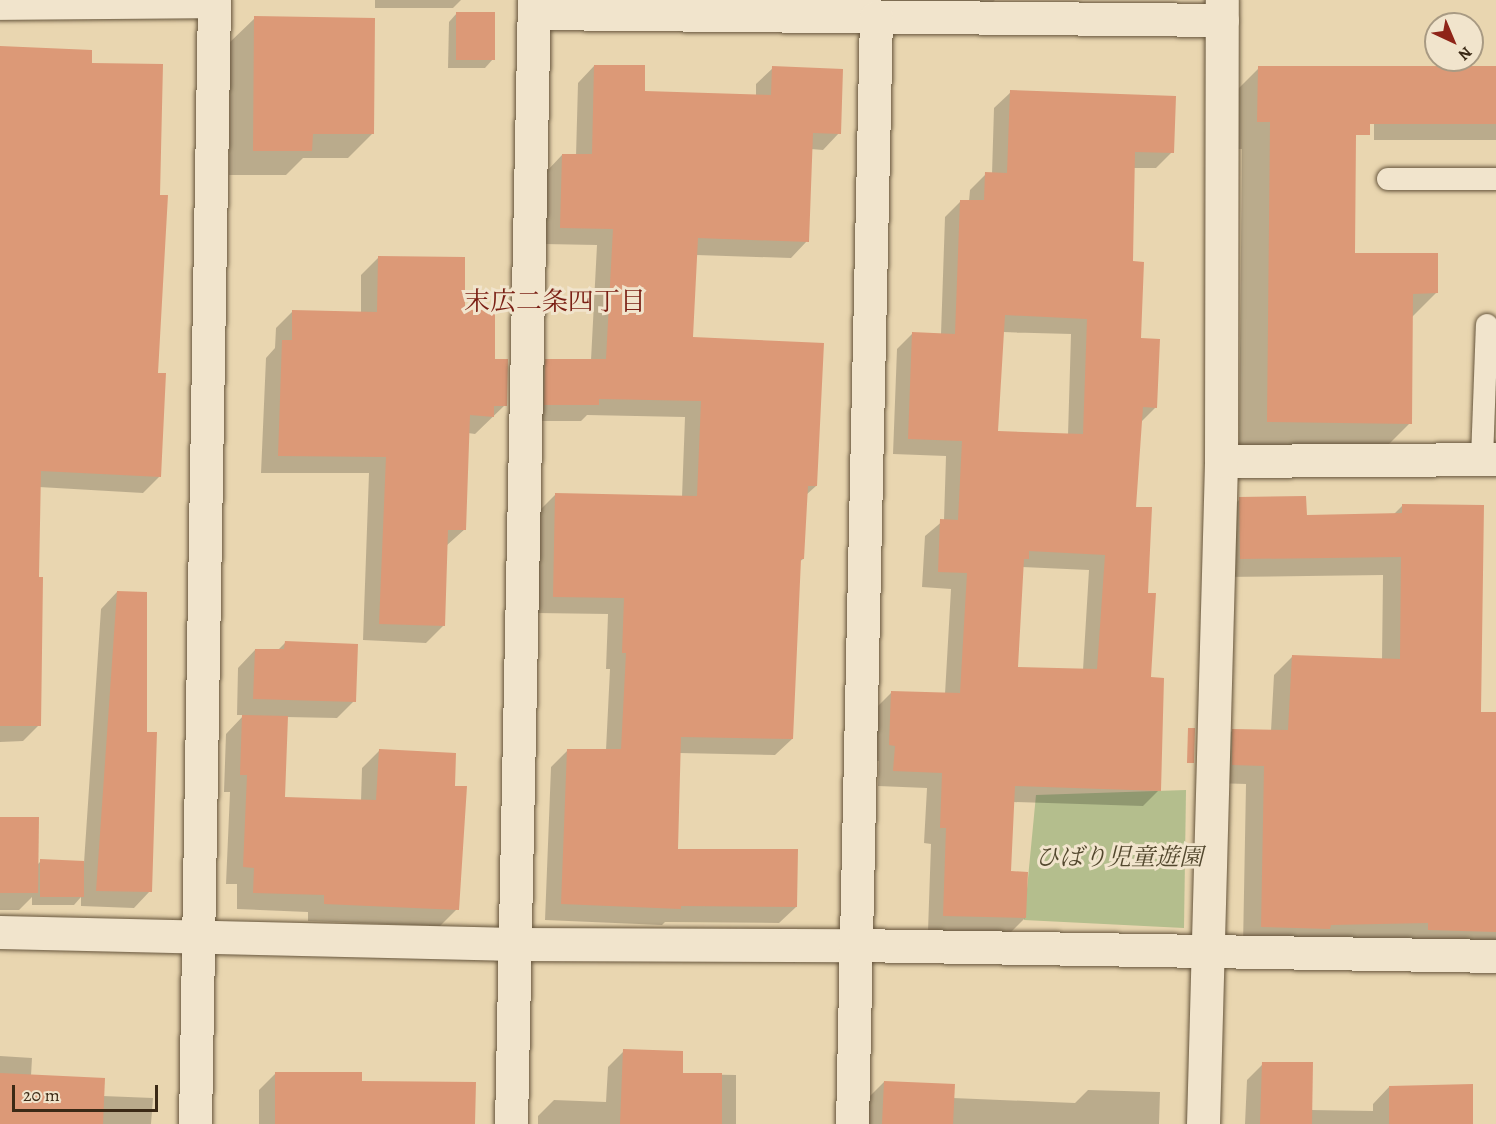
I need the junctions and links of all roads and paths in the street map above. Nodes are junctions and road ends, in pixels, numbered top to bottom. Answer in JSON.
{"nodes":[{"id":1,"x":214,"y":1,"type":"edge"},
{"id":2,"x":0,"y":3,"type":"edge"},
{"id":3,"x":534,"y":6,"type":"edge"},
{"id":4,"x":1222,"y":10,"type":"edge"},
{"id":5,"x":876,"y":17,"type":"junction"},
{"id":6,"x":1388,"y":179,"type":"dead end"},
{"id":7,"x":1496,"y":179,"type":"edge"},
{"id":8,"x":1487,"y":325,"type":"dead end"},
{"id":9,"x":1489,"y":459,"type":"edge"},
{"id":10,"x":1221,"y":461,"type":"junction"},
{"id":11,"x":0,"y":932,"type":"edge"},
{"id":12,"x":199,"y":937,"type":"junction"},
{"id":13,"x":514,"y":944,"type":"junction"},
{"id":14,"x":855,"y":945,"type":"junction"},
{"id":15,"x":1207,"y":951,"type":"junction"},
{"id":16,"x":1496,"y":956,"type":"edge"},
{"id":17,"x":195,"y":1124,"type":"edge"},
{"id":18,"x":511,"y":1124,"type":"edge"},
{"id":19,"x":852,"y":1124,"type":"edge"},
{"id":20,"x":1203,"y":1124,"type":"edge"}],
"edges":[{"from":1,"to":2,"type":"street"},
{"from":1,"to":12,"type":"street"},
{"from":3,"to":5,"type":"street"},
{"from":3,"to":13,"type":"street"},
{"from":4,"to":5,"type":"street"},
{"from":4,"to":10,"type":"street"},
{"from":5,"to":14,"type":"street"},
{"from":6,"to":7,"type":"lane"},
{"from":8,"to":9,"type":"lane"},
{"from":9,"to":10,"type":"street"},
{"from":10,"to":15,"type":"street"},
{"from":11,"to":12,"type":"street"},
{"from":12,"to":13,"type":"street"},
{"from":12,"to":17,"type":"street"},
{"from":13,"to":14,"type":"street"},
{"from":13,"to":18,"type":"street"},
{"from":14,"to":15,"type":"street"},
{"from":14,"to":19,"type":"street"},
{"from":15,"to":16,"type":"street"},
{"from":15,"to":20,"type":"street"}]}
